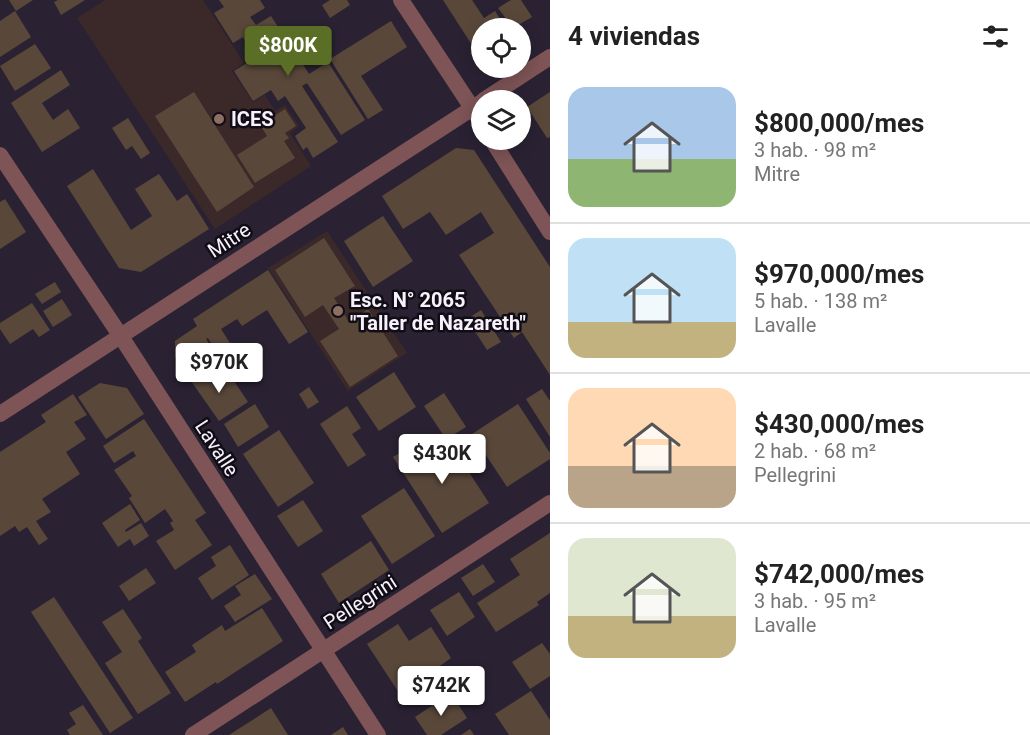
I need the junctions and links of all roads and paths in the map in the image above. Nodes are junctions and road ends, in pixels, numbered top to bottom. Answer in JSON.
{"nodes":[{"id":1,"x":401,"y":0,"type":"edge"},
{"id":2,"x":550,"y":57,"type":"edge"},
{"id":3,"x":500,"y":90,"type":"edge"},
{"id":4,"x":471,"y":93,"type":"edge"},
{"id":5,"x":471,"y":109,"type":"edge"},
{"id":6,"x":498,"y":150,"type":"edge"},
{"id":7,"x":0,"y":154,"type":"edge"},
{"id":8,"x":550,"y":232,"type":"edge"},
{"id":9,"x":120,"y":335,"type":"junction"},
{"id":10,"x":0,"y":414,"type":"edge"},
{"id":11,"x":550,"y":503,"type":"edge"},
{"id":12,"x":323,"y":652,"type":"junction"},
{"id":13,"x":193,"y":735,"type":"edge"},
{"id":14,"x":378,"y":735,"type":"edge"}],
"edges":[{"from":1,"to":4,"type":"street"},
{"from":2,"to":3,"type":"street","name":"Mitre"},
{"from":5,"to":9,"type":"street","name":"Mitre"},
{"from":6,"to":8,"type":"street"},
{"from":7,"to":9,"type":"street","name":"Lavalle"},
{"from":9,"to":10,"type":"street","name":"Mitre"},
{"from":9,"to":12,"type":"street","name":"Lavalle"},
{"from":11,"to":12,"type":"street","name":"Pellegrini"},
{"from":12,"to":13,"type":"street","name":"Pellegrini"},
{"from":12,"to":14,"type":"street","name":"Lavalle"}]}
